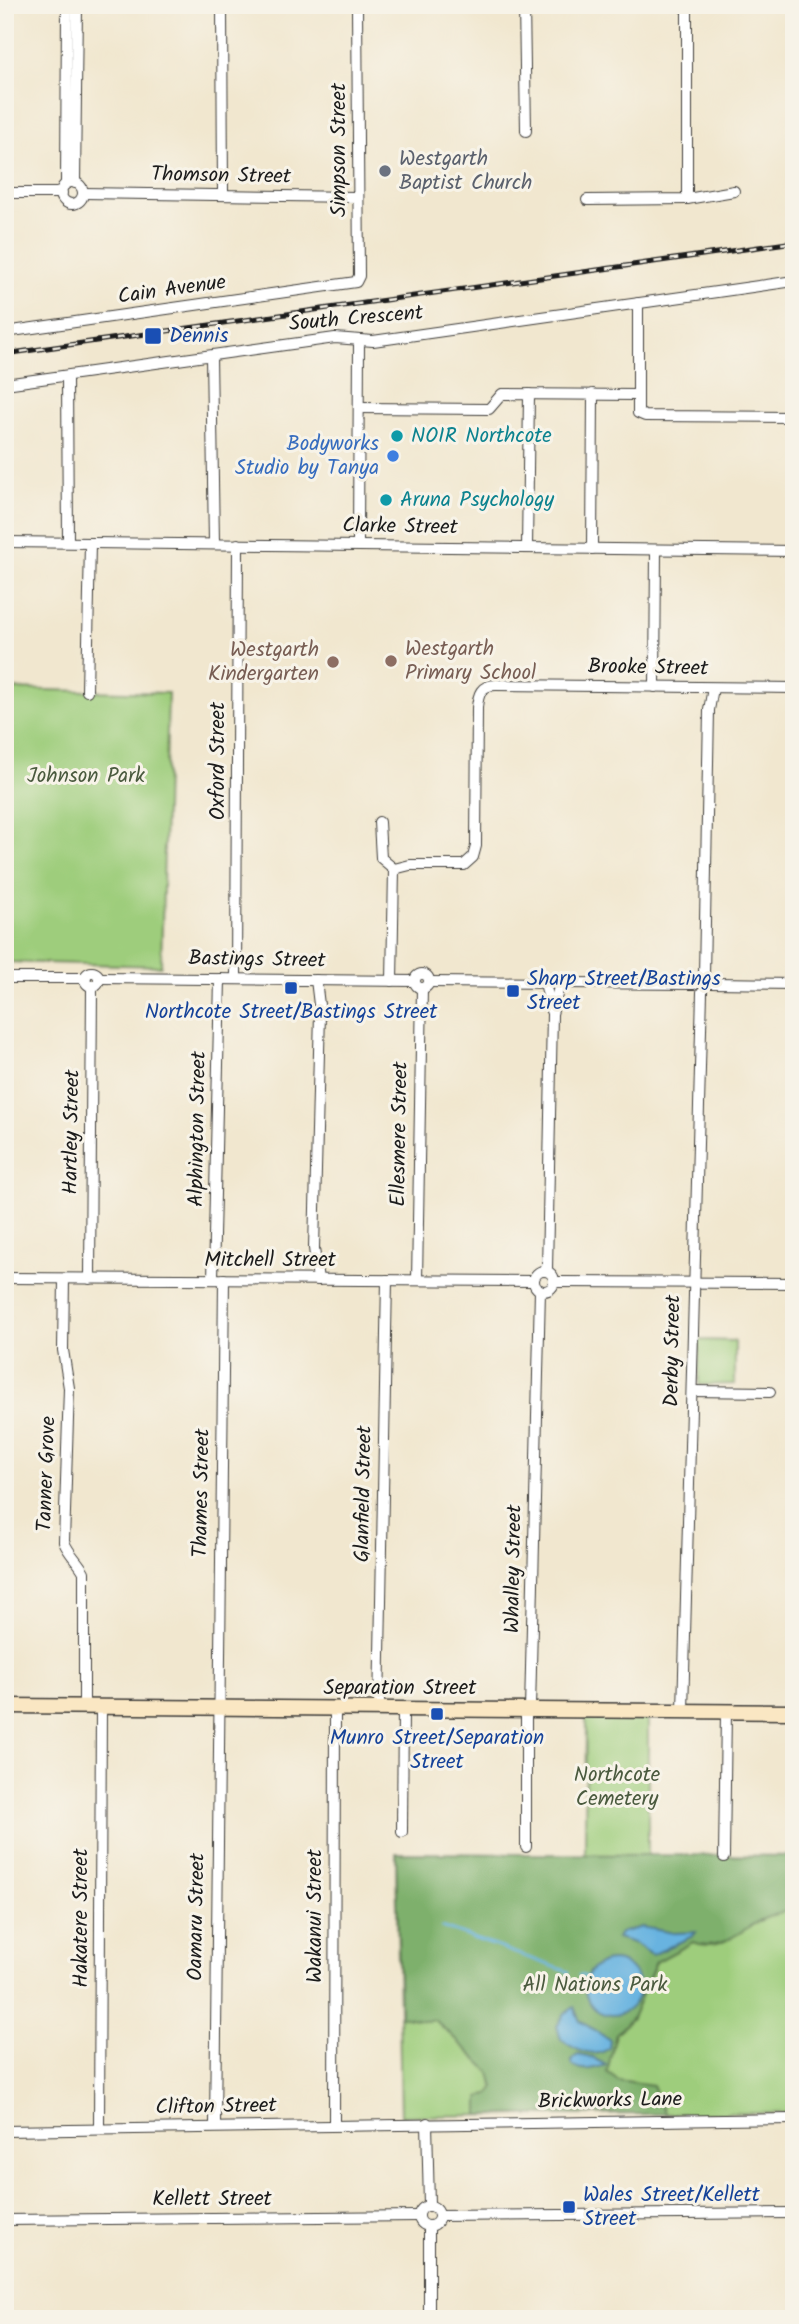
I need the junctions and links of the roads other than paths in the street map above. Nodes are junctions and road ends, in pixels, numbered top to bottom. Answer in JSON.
{"nodes":[{"id":1,"x":67,"y":5,"type":"edge"},
{"id":2,"x":77,"y":5,"type":"edge"},
{"id":3,"x":222,"y":5,"type":"edge"},
{"id":4,"x":357,"y":5,"type":"edge"},
{"id":5,"x":524,"y":5,"type":"edge"},
{"id":6,"x":687,"y":5,"type":"edge"},
{"id":7,"x":526,"y":131,"type":"dead end"},
{"id":8,"x":68,"y":187,"type":"junction"},
{"id":9,"x":734,"y":191,"type":"dead end"},
{"id":10,"x":5,"y":193,"type":"edge"},
{"id":11,"x":83,"y":193,"type":"junction"},
{"id":12,"x":223,"y":195,"type":"junction"},
{"id":13,"x":357,"y":197,"type":"junction"},
{"id":14,"x":687,"y":199,"type":"junction"},
{"id":15,"x":587,"y":200,"type":"dead end"},
{"id":16,"x":794,"y":281,"type":"edge"},
{"id":17,"x":344,"y":286,"type":"joint"},
{"id":18,"x":638,"y":303,"type":"junction"},
{"id":19,"x":5,"y":332,"type":"edge"},
{"id":20,"x":359,"y":341,"type":"junction"},
{"id":21,"x":211,"y":356,"type":"junction"},
{"id":22,"x":794,"y":360,"type":"edge"},
{"id":23,"x":66,"y":376,"type":"junction"},
{"id":24,"x":5,"y":384,"type":"edge"},
{"id":25,"x":529,"y":394,"type":"junction"},
{"id":26,"x":593,"y":394,"type":"junction"},
{"id":27,"x":637,"y":395,"type":"junction"},
{"id":28,"x":359,"y":408,"type":"junction"},
{"id":29,"x":793,"y":416,"type":"edge"},
{"id":30,"x":5,"y":542,"type":"edge"},
{"id":31,"x":68,"y":542,"type":"junction"},
{"id":32,"x":90,"y":542,"type":"junction"},
{"id":33,"x":214,"y":544,"type":"junction"},
{"id":34,"x":238,"y":544,"type":"junction"},
{"id":35,"x":358,"y":545,"type":"junction"},
{"id":36,"x":527,"y":548,"type":"junction"},
{"id":37,"x":593,"y":549,"type":"junction"},
{"id":38,"x":656,"y":550,"type":"junction"},
{"id":39,"x":794,"y":551,"type":"edge"},
{"id":40,"x":655,"y":687,"type":"junction"},
{"id":41,"x":710,"y":688,"type":"junction"},
{"id":42,"x":794,"y":688,"type":"edge"},
{"id":43,"x":87,"y":691,"type":"dead end"},
{"id":44,"x":379,"y":822,"type":"dead end"},
{"id":45,"x":394,"y":869,"type":"junction"},
{"id":46,"x":5,"y":978,"type":"edge"},
{"id":47,"x":220,"y":979,"type":"junction"},
{"id":48,"x":236,"y":979,"type":"junction"},
{"id":49,"x":708,"y":979,"type":"junction"},
{"id":50,"x":321,"y":980,"type":"junction"},
{"id":51,"x":92,"y":981,"type":"junction"},
{"id":52,"x":392,"y":981,"type":"junction"},
{"id":53,"x":545,"y":982,"type":"junction"},
{"id":54,"x":560,"y":983,"type":"junction"},
{"id":55,"x":422,"y":984,"type":"junction"},
{"id":56,"x":794,"y":984,"type":"edge"},
{"id":57,"x":698,"y":988,"type":"junction"},
{"id":58,"x":552,"y":1014,"type":"junction"},
{"id":59,"x":547,"y":1270,"type":"junction"},
{"id":60,"x":5,"y":1278,"type":"edge"},
{"id":61,"x":64,"y":1279,"type":"junction"},
{"id":62,"x":90,"y":1279,"type":"junction"},
{"id":63,"x":219,"y":1279,"type":"junction"},
{"id":64,"x":318,"y":1280,"type":"junction"},
{"id":65,"x":387,"y":1280,"type":"junction"},
{"id":66,"x":416,"y":1280,"type":"junction"},
{"id":67,"x":555,"y":1282,"type":"junction"},
{"id":68,"x":694,"y":1283,"type":"junction"},
{"id":69,"x":794,"y":1283,"type":"edge"},
{"id":70,"x":537,"y":1286,"type":"junction"},
{"id":71,"x":692,"y":1391,"type":"junction"},
{"id":72,"x":770,"y":1392,"type":"dead end"},
{"id":73,"x":5,"y":1706,"type":"edge"},
{"id":74,"x":84,"y":1707,"type":"junction"},
{"id":75,"x":101,"y":1707,"type":"junction"},
{"id":76,"x":219,"y":1708,"type":"junction"},
{"id":77,"x":335,"y":1709,"type":"junction"},
{"id":78,"x":379,"y":1709,"type":"junction"},
{"id":79,"x":403,"y":1709,"type":"junction"},
{"id":80,"x":530,"y":1710,"type":"junction"},
{"id":81,"x":683,"y":1711,"type":"junction"},
{"id":82,"x":726,"y":1711,"type":"junction"},
{"id":83,"x":794,"y":1712,"type":"edge"},
{"id":84,"x":402,"y":1832,"type":"dead end"},
{"id":85,"x":526,"y":1847,"type":"dead end"},
{"id":86,"x":724,"y":1857,"type":"dead end"},
{"id":87,"x":794,"y":2119,"type":"edge"},
{"id":88,"x":427,"y":2123,"type":"junction"},
{"id":89,"x":334,"y":2124,"type":"junction"},
{"id":90,"x":215,"y":2126,"type":"junction"},
{"id":91,"x":99,"y":2129,"type":"junction"},
{"id":92,"x":5,"y":2131,"type":"edge"},
{"id":93,"x":429,"y":2206,"type":"junction"},
{"id":94,"x":794,"y":2213,"type":"edge"},
{"id":95,"x":418,"y":2216,"type":"junction"},
{"id":96,"x":439,"y":2216,"type":"junction"},
{"id":97,"x":5,"y":2220,"type":"edge"},
{"id":98,"x":429,"y":2227,"type":"junction"},
{"id":99,"x":429,"y":2319,"type":"edge"}],
"edges":[{"from":1,"to":8,"type":"street"},
{"from":2,"to":8,"type":"street"},
{"from":3,"to":12,"type":"street"},
{"from":4,"to":13,"type":"street","name":"Simpson Street"},
{"from":5,"to":7,"type":"street"},
{"from":6,"to":14,"type":"street"},
{"from":8,"to":10,"type":"street"},
{"from":8,"to":11,"type":"street"},
{"from":8,"to":11,"type":"street"},
{"from":9,"to":14,"type":"street"},
{"from":11,"to":12,"type":"street","name":"Thomson Street"},
{"from":12,"to":13,"type":"street","name":"Thomson Street"},
{"from":13,"to":17,"type":"street","name":"Simpson Street"},
{"from":14,"to":15,"type":"street"},
{"from":16,"to":18,"type":"street","name":"South Crescent"},
{"from":17,"to":19,"type":"street","name":"Cain Avenue"},
{"from":18,"to":20,"type":"street","name":"South Crescent"},
{"from":18,"to":27,"type":"street"},
{"from":20,"to":21,"type":"street","name":"South Crescent"},
{"from":20,"to":28,"type":"street"},
{"from":21,"to":23,"type":"street","name":"South Crescent"},
{"from":21,"to":33,"type":"street"},
{"from":22,"to":29,"type":"street"},
{"from":23,"to":24,"type":"street","name":"South Crescent"},
{"from":23,"to":31,"type":"street"},
{"from":25,"to":26,"type":"street"},
{"from":25,"to":28,"type":"street"},
{"from":25,"to":36,"type":"street"},
{"from":26,"to":27,"type":"street"},
{"from":26,"to":37,"type":"street"},
{"from":27,"to":29,"type":"street"},
{"from":28,"to":35,"type":"street"},
{"from":30,"to":31,"type":"street","name":"Clarke Street"},
{"from":31,"to":32,"type":"street","name":"Clarke Street"},
{"from":32,"to":33,"type":"street","name":"Clarke Street"},
{"from":32,"to":43,"type":"street"},
{"from":33,"to":34,"type":"street","name":"Clarke Street"},
{"from":34,"to":35,"type":"street","name":"Clarke Street"},
{"from":34,"to":48,"type":"street","name":"Oxford Street"},
{"from":35,"to":36,"type":"street","name":"Clarke Street"},
{"from":36,"to":37,"type":"street","name":"Clarke Street"},
{"from":37,"to":38,"type":"street","name":"Clarke Street"},
{"from":38,"to":39,"type":"street","name":"Clarke Street"},
{"from":38,"to":40,"type":"street"},
{"from":40,"to":41,"type":"street","name":"Brooke Street"},
{"from":40,"to":45,"type":"street","name":"Brooke Street"},
{"from":41,"to":42,"type":"street","name":"Brooke Street"},
{"from":41,"to":49,"type":"street"},
{"from":44,"to":45,"type":"street"},
{"from":45,"to":52,"type":"street"},
{"from":46,"to":51,"type":"street","name":"Bastings Street"},
{"from":47,"to":48,"type":"street","name":"Bastings Street"},
{"from":47,"to":51,"type":"street","name":"Bastings Street"},
{"from":47,"to":63,"type":"street","name":"Alphington Street"},
{"from":48,"to":50,"type":"street","name":"Bastings Street"},
{"from":49,"to":56,"type":"street"},
{"from":49,"to":57,"type":"street"},
{"from":49,"to":57,"type":"street"},
{"from":50,"to":52,"type":"street","name":"Bastings Street"},
{"from":50,"to":64,"type":"street"},
{"from":51,"to":62,"type":"street","name":"Hartley Street"},
{"from":52,"to":55,"type":"street","name":"Bastings Street"},
{"from":53,"to":54,"type":"street","name":"Bastings Street"},
{"from":53,"to":55,"type":"street","name":"Bastings Street"},
{"from":53,"to":58,"type":"street"},
{"from":54,"to":57,"type":"street","name":"Bastings Street"},
{"from":54,"to":58,"type":"street"},
{"from":55,"to":66,"type":"street","name":"Ellesmere Street"},
{"from":57,"to":68,"type":"street","name":"Derby Street"},
{"from":58,"to":59,"type":"street"},
{"from":59,"to":67,"type":"street"},
{"from":59,"to":70,"type":"street"},
{"from":60,"to":61,"type":"street","name":"Mitchell Street"},
{"from":61,"to":62,"type":"street","name":"Mitchell Street"},
{"from":61,"to":74,"type":"street","name":"Tanner Grove"},
{"from":62,"to":63,"type":"street","name":"Mitchell Street"},
{"from":63,"to":64,"type":"street","name":"Mitchell Street"},
{"from":63,"to":76,"type":"street","name":"Thames Street"},
{"from":64,"to":65,"type":"street","name":"Mitchell Street"},
{"from":65,"to":66,"type":"street","name":"Mitchell Street"},
{"from":65,"to":78,"type":"street","name":"Glanfield Street"},
{"from":66,"to":70,"type":"street","name":"Mitchell Street"},
{"from":67,"to":68,"type":"street"},
{"from":67,"to":70,"type":"street"},
{"from":68,"to":69,"type":"street"},
{"from":68,"to":71,"type":"street","name":"Derby Street"},
{"from":70,"to":80,"type":"street","name":"Whalley Street"},
{"from":71,"to":72,"type":"street"},
{"from":71,"to":81,"type":"street","name":"Derby Street"},
{"from":73,"to":74,"type":"street","name":"Separation Street"},
{"from":74,"to":75,"type":"street","name":"Separation Street"},
{"from":75,"to":76,"type":"street","name":"Separation Street"},
{"from":75,"to":91,"type":"street","name":"Hakatere Street"},
{"from":76,"to":77,"type":"street","name":"Separation Street"},
{"from":76,"to":90,"type":"street","name":"Oamaru Street"},
{"from":77,"to":78,"type":"street","name":"Separation Street"},
{"from":77,"to":89,"type":"street","name":"Wakanui Street"},
{"from":78,"to":79,"type":"street","name":"Separation Street"},
{"from":79,"to":80,"type":"street","name":"Separation Street"},
{"from":79,"to":84,"type":"street"},
{"from":80,"to":81,"type":"street","name":"Separation Street"},
{"from":80,"to":85,"type":"street","name":"Whalley Street"},
{"from":81,"to":82,"type":"street","name":"Separation Street"},
{"from":82,"to":83,"type":"street","name":"Separation Street"},
{"from":82,"to":86,"type":"street"},
{"from":87,"to":88,"type":"street","name":"Brickworks Lane"},
{"from":88,"to":89,"type":"street","name":"Clifton Street"},
{"from":88,"to":93,"type":"street"},
{"from":89,"to":90,"type":"street","name":"Clifton Street"},
{"from":90,"to":91,"type":"street","name":"Clifton Street"},
{"from":91,"to":92,"type":"street","name":"Clifton Street"},
{"from":93,"to":95,"type":"street"},
{"from":93,"to":96,"type":"street"},
{"from":94,"to":96,"type":"street"},
{"from":95,"to":97,"type":"street","name":"Kellett Street"},
{"from":95,"to":98,"type":"street"},
{"from":96,"to":98,"type":"street"},
{"from":98,"to":99,"type":"street"}]}
